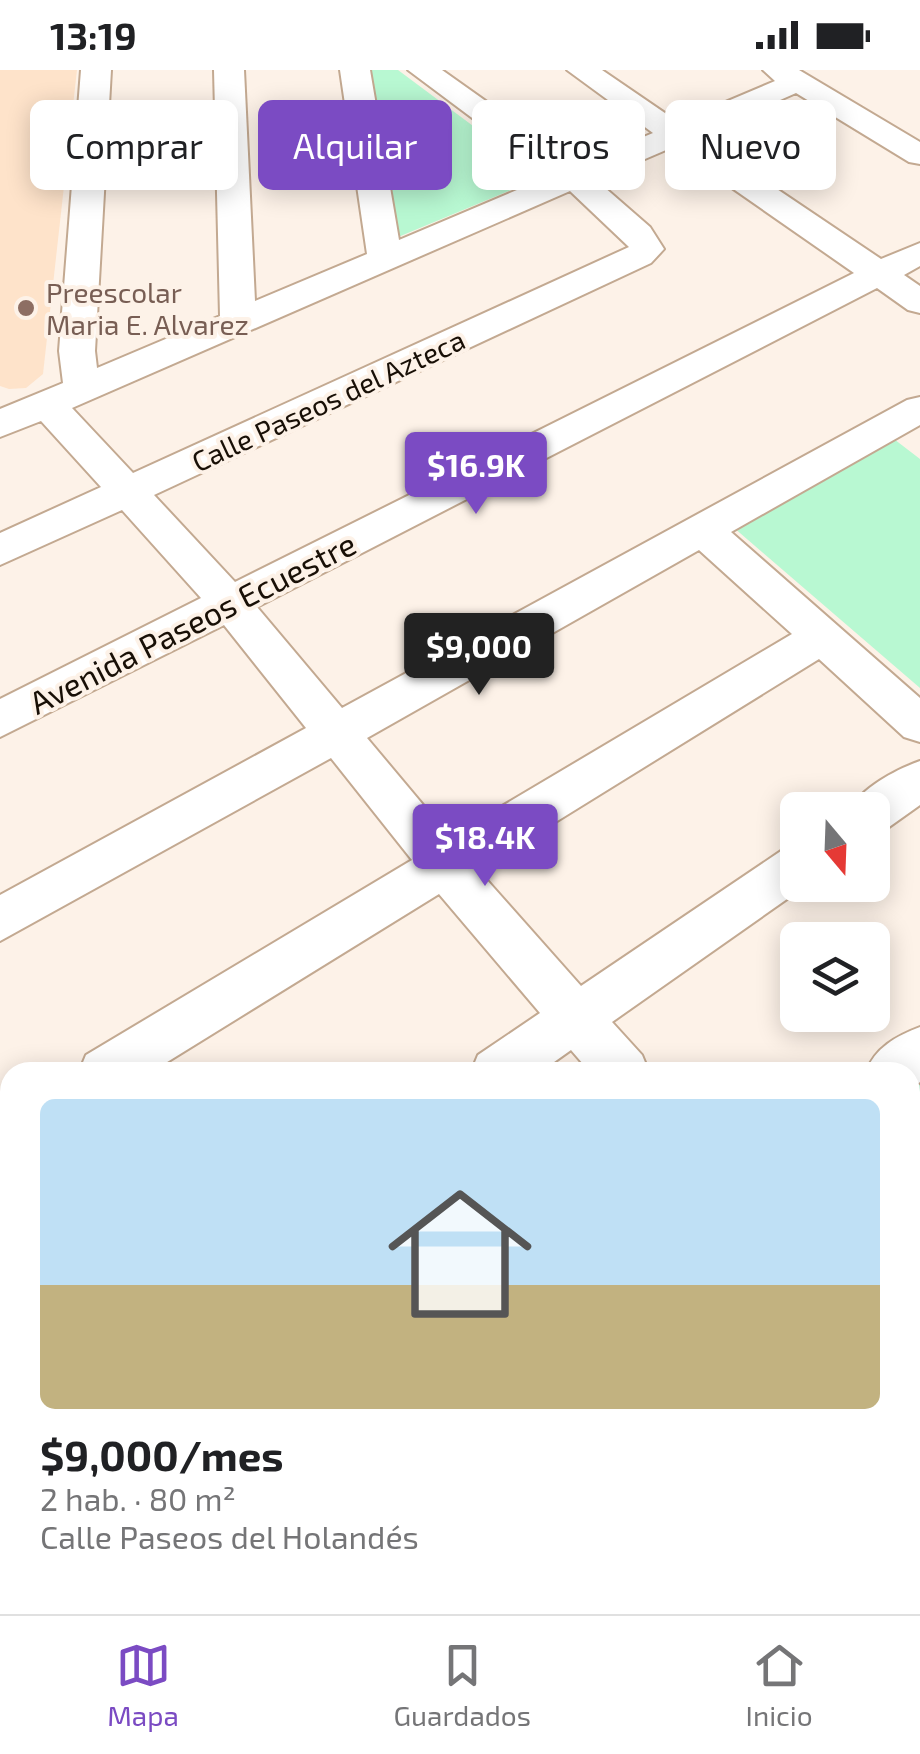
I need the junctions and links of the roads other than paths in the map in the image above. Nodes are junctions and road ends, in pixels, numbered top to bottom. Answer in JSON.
{"nodes":[{"id":1,"x":96,"y":70,"type":"edge"},
{"id":2,"x":229,"y":70,"type":"edge"},
{"id":3,"x":355,"y":70,"type":"edge"},
{"id":4,"x":422,"y":70,"type":"edge"},
{"id":5,"x":582,"y":70,"type":"edge"},
{"id":6,"x":788,"y":76,"type":"edge"},
{"id":7,"x":744,"y":100,"type":"edge"},
{"id":8,"x":472,"y":106,"type":"edge"},
{"id":9,"x":665,"y":125,"type":"edge"},
{"id":10,"x":920,"y":154,"type":"edge"},
{"id":11,"x":551,"y":190,"type":"edge"},
{"id":12,"x":587,"y":190,"type":"edge"},
{"id":13,"x":759,"y":190,"type":"edge"},
{"id":14,"x":920,"y":253,"type":"edge"},
{"id":15,"x":384,"y":260,"type":"junction"},
{"id":16,"x":879,"y":274,"type":"junction"},
{"id":17,"x":920,"y":302,"type":"edge"},
{"id":18,"x":238,"y":323,"type":"junction"},
{"id":19,"x":31,"y":408,"type":"edge"},
{"id":20,"x":913,"y":422,"type":"edge"},
{"id":21,"x":129,"y":492,"type":"junction"},
{"id":22,"x":703,"y":530,"type":"junction"},
{"id":23,"x":0,"y":550,"type":"edge"},
{"id":24,"x":230,"y":603,"type":"junction"},
{"id":25,"x":822,"y":636,"type":"junction"},
{"id":26,"x":0,"y":719,"type":"edge"},
{"id":27,"x":920,"y":724,"type":"edge"},
{"id":28,"x":339,"y":734,"type":"junction"},
{"id":29,"x":920,"y":780,"type":"edge"},
{"id":30,"x":890,"y":801,"type":"edge"},
{"id":31,"x":446,"y":867,"type":"junction"},
{"id":32,"x":780,"y":878,"type":"edge"},
{"id":33,"x":0,"y":920,"type":"edge"},
{"id":34,"x":579,"y":1018,"type":"junction"},
{"id":35,"x":122,"y":1062,"type":"edge"},
{"id":36,"x":513,"y":1062,"type":"edge"},
{"id":37,"x":615,"y":1062,"type":"edge"}],
"edges":[{"from":1,"to":19,"type":"street"},
{"from":2,"to":18,"type":"street"},
{"from":3,"to":15,"type":"street"},
{"from":4,"to":8,"type":"street"},
{"from":5,"to":9,"type":"street"},
{"from":6,"to":7,"type":"street"},
{"from":6,"to":10,"type":"street"},
{"from":11,"to":15,"type":"street"},
{"from":12,"to":21,"type":"street","name":"Calle Paseos del Azteca"},
{"from":13,"to":16,"type":"street"},
{"from":14,"to":16,"type":"street","name":"Avenida Paseos Ecuestre"},
{"from":15,"to":18,"type":"street"},
{"from":16,"to":17,"type":"street"},
{"from":16,"to":24,"type":"street","name":"Avenida Paseos Ecuestre"},
{"from":18,"to":19,"type":"street"},
{"from":19,"to":21,"type":"street"},
{"from":20,"to":22,"type":"street"},
{"from":21,"to":23,"type":"street","name":"Calle Paseos del Azteca"},
{"from":21,"to":24,"type":"street"},
{"from":22,"to":25,"type":"street"},
{"from":22,"to":28,"type":"street"},
{"from":24,"to":26,"type":"street","name":"Avenida Paseos Ecuestre"},
{"from":24,"to":28,"type":"street"},
{"from":25,"to":27,"type":"street"},
{"from":25,"to":31,"type":"street"},
{"from":28,"to":31,"type":"street"},
{"from":28,"to":33,"type":"street"},
{"from":29,"to":30,"type":"street"},
{"from":31,"to":34,"type":"street"},
{"from":31,"to":35,"type":"street"},
{"from":32,"to":34,"type":"street"},
{"from":34,"to":36,"type":"street"},
{"from":34,"to":37,"type":"street"}]}
